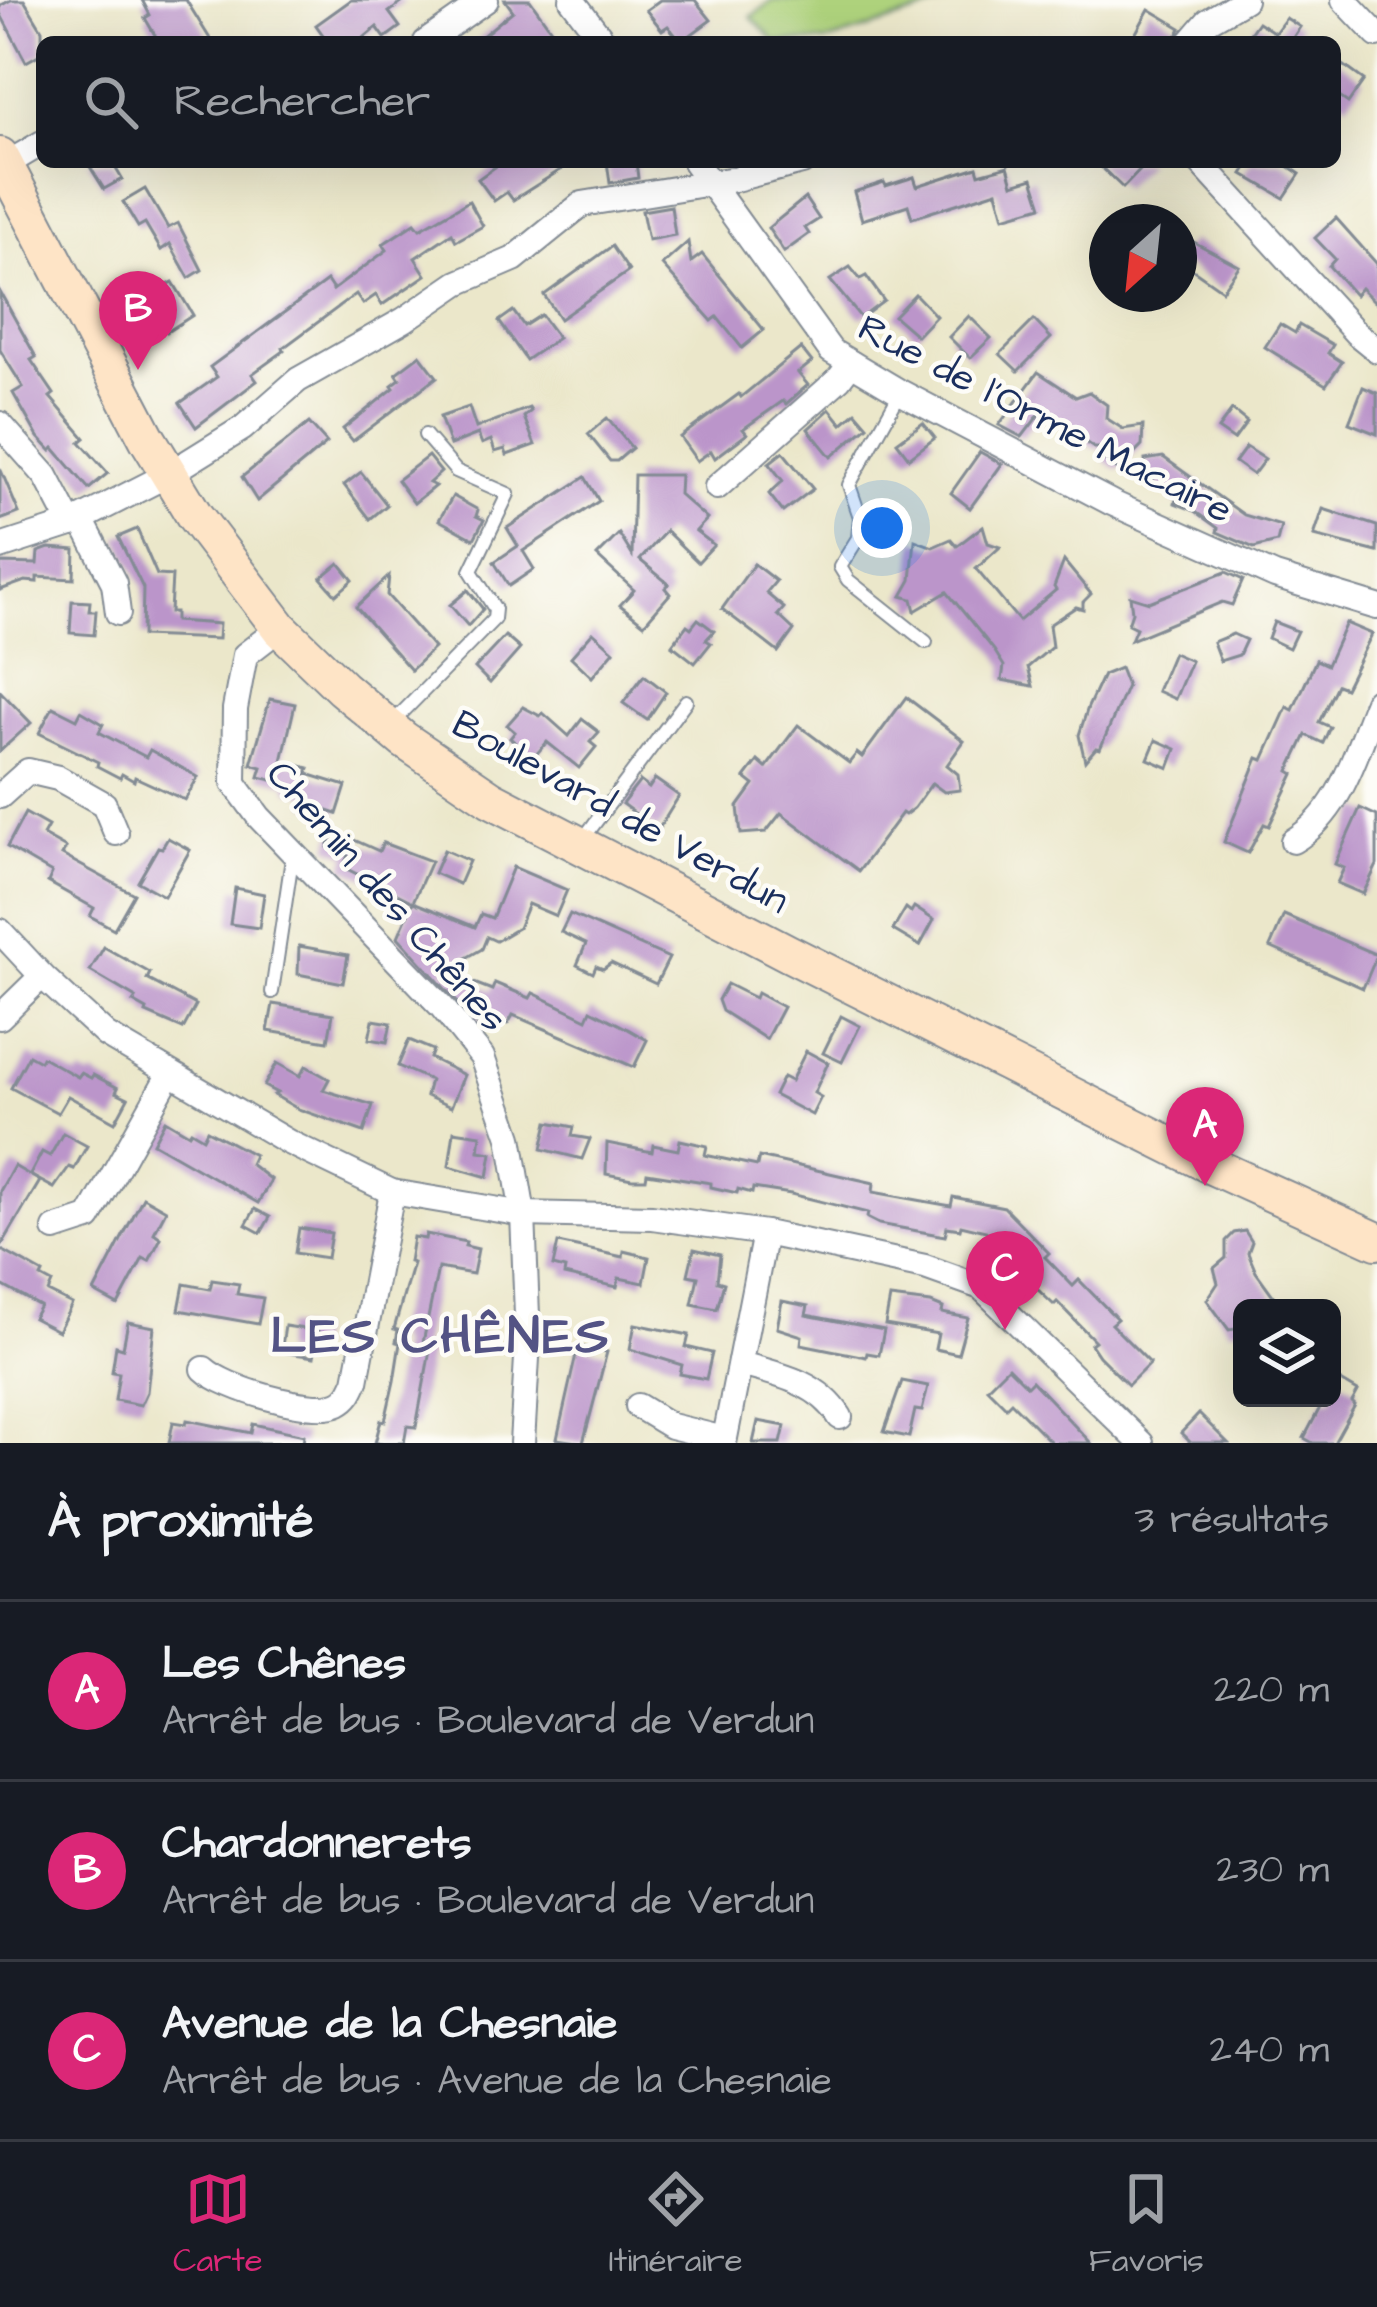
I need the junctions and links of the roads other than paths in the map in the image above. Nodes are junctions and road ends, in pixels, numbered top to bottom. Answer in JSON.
{"nodes":[{"id":1,"x":486,"y":0,"type":"edge"},
{"id":2,"x":572,"y":0,"type":"edge"},
{"id":3,"x":1244,"y":0,"type":"edge"},
{"id":4,"x":1344,"y":0,"type":"edge"},
{"id":5,"x":1377,"y":34,"type":"edge"},
{"id":6,"x":435,"y":36,"type":"edge"},
{"id":7,"x":599,"y":36,"type":"edge"},
{"id":8,"x":1195,"y":36,"type":"edge"},
{"id":9,"x":36,"y":146,"type":"edge"},
{"id":10,"x":3,"y":160,"type":"edge"},
{"id":11,"x":741,"y":168,"type":"edge"},
{"id":12,"x":1205,"y":168,"type":"edge"},
{"id":13,"x":701,"y":172,"type":"edge"},
{"id":14,"x":1377,"y":350,"type":"edge"},
{"id":15,"x":851,"y":363,"type":"junction"},
{"id":16,"x":900,"y":392,"type":"junction"},
{"id":17,"x":0,"y":424,"type":"edge"},
{"id":18,"x":425,"y":435,"type":"dead end"},
{"id":19,"x":169,"y":474,"type":"junction"},
{"id":20,"x":717,"y":487,"type":"dead end"},
{"id":21,"x":76,"y":522,"type":"junction"},
{"id":22,"x":0,"y":547,"type":"edge"},
{"id":23,"x":1377,"y":607,"type":"edge"},
{"id":24,"x":118,"y":613,"type":"dead end"},
{"id":25,"x":280,"y":628,"type":"junction"},
{"id":26,"x":926,"y":642,"type":"dead end"},
{"id":27,"x":686,"y":701,"type":"dead end"},
{"id":28,"x":1377,"y":701,"type":"edge"},
{"id":29,"x":388,"y":727,"type":"junction"},
{"id":30,"x":0,"y":796,"type":"edge"},
{"id":31,"x":116,"y":833,"type":"dead end"},
{"id":32,"x":1293,"y":841,"type":"dead end"},
{"id":33,"x":579,"y":845,"type":"junction"},
{"id":34,"x":293,"y":852,"type":"junction"},
{"id":35,"x":0,"y":931,"type":"edge"},
{"id":36,"x":42,"y":976,"type":"junction"},
{"id":37,"x":272,"y":992,"type":"dead end"},
{"id":38,"x":0,"y":1017,"type":"edge"},
{"id":39,"x":169,"y":1075,"type":"junction"},
{"id":40,"x":392,"y":1192,"type":"junction"},
{"id":41,"x":523,"y":1214,"type":"junction"},
{"id":42,"x":56,"y":1228,"type":"dead end"},
{"id":43,"x":765,"y":1233,"type":"junction"},
{"id":44,"x":1377,"y":1241,"type":"edge"},
{"id":45,"x":740,"y":1364,"type":"junction"},
{"id":46,"x":203,"y":1369,"type":"dead end"},
{"id":47,"x":638,"y":1406,"type":"dead end"},
{"id":48,"x":840,"y":1417,"type":"dead end"},
{"id":49,"x":724,"y":1441,"type":"edge"},
{"id":50,"x":522,"y":1443,"type":"edge"},
{"id":51,"x":1141,"y":1443,"type":"edge"}],
"edges":[{"from":1,"to":6,"type":"street"},
{"from":2,"to":7,"type":"street"},
{"from":3,"to":8,"type":"street"},
{"from":4,"to":5,"type":"street"},
{"from":9,"to":10,"type":"street"},
{"from":10,"to":19,"type":"main road","name":"Boulevard de Verdun"},
{"from":11,"to":13,"type":"street"},
{"from":12,"to":14,"type":"street"},
{"from":13,"to":15,"type":"street","name":"Rue de l'Orme Macaire"},
{"from":13,"to":19,"type":"street"},
{"from":15,"to":16,"type":"street","name":"Rue de l'Orme Macaire"},
{"from":15,"to":20,"type":"street"},
{"from":16,"to":23,"type":"street","name":"Rue de l'Orme Macaire"},
{"from":16,"to":26,"type":"lane"},
{"from":17,"to":21,"type":"street"},
{"from":18,"to":29,"type":"lane"},
{"from":19,"to":21,"type":"street"},
{"from":19,"to":25,"type":"main road","name":"Boulevard de Verdun"},
{"from":21,"to":22,"type":"street"},
{"from":21,"to":24,"type":"street"},
{"from":25,"to":29,"type":"main road","name":"Boulevard de Verdun"},
{"from":25,"to":34,"type":"street","name":"Chemin des Chênes"},
{"from":27,"to":33,"type":"lane"},
{"from":28,"to":32,"type":"street"},
{"from":29,"to":33,"type":"main road","name":"Boulevard de Verdun"},
{"from":30,"to":31,"type":"street"},
{"from":33,"to":44,"type":"main road","name":"Boulevard de Verdun"},
{"from":34,"to":37,"type":"lane"},
{"from":34,"to":41,"type":"street","name":"Chemin des Chênes"},
{"from":35,"to":36,"type":"street"},
{"from":36,"to":38,"type":"street"},
{"from":36,"to":39,"type":"street"},
{"from":39,"to":40,"type":"street"},
{"from":39,"to":42,"type":"street"},
{"from":40,"to":41,"type":"street"},
{"from":40,"to":46,"type":"street"},
{"from":41,"to":43,"type":"street"},
{"from":41,"to":50,"type":"street","name":"Chemin des Chênes"},
{"from":43,"to":45,"type":"street"},
{"from":43,"to":51,"type":"street"},
{"from":45,"to":48,"type":"street"},
{"from":45,"to":49,"type":"street"},
{"from":47,"to":49,"type":"street"}]}
